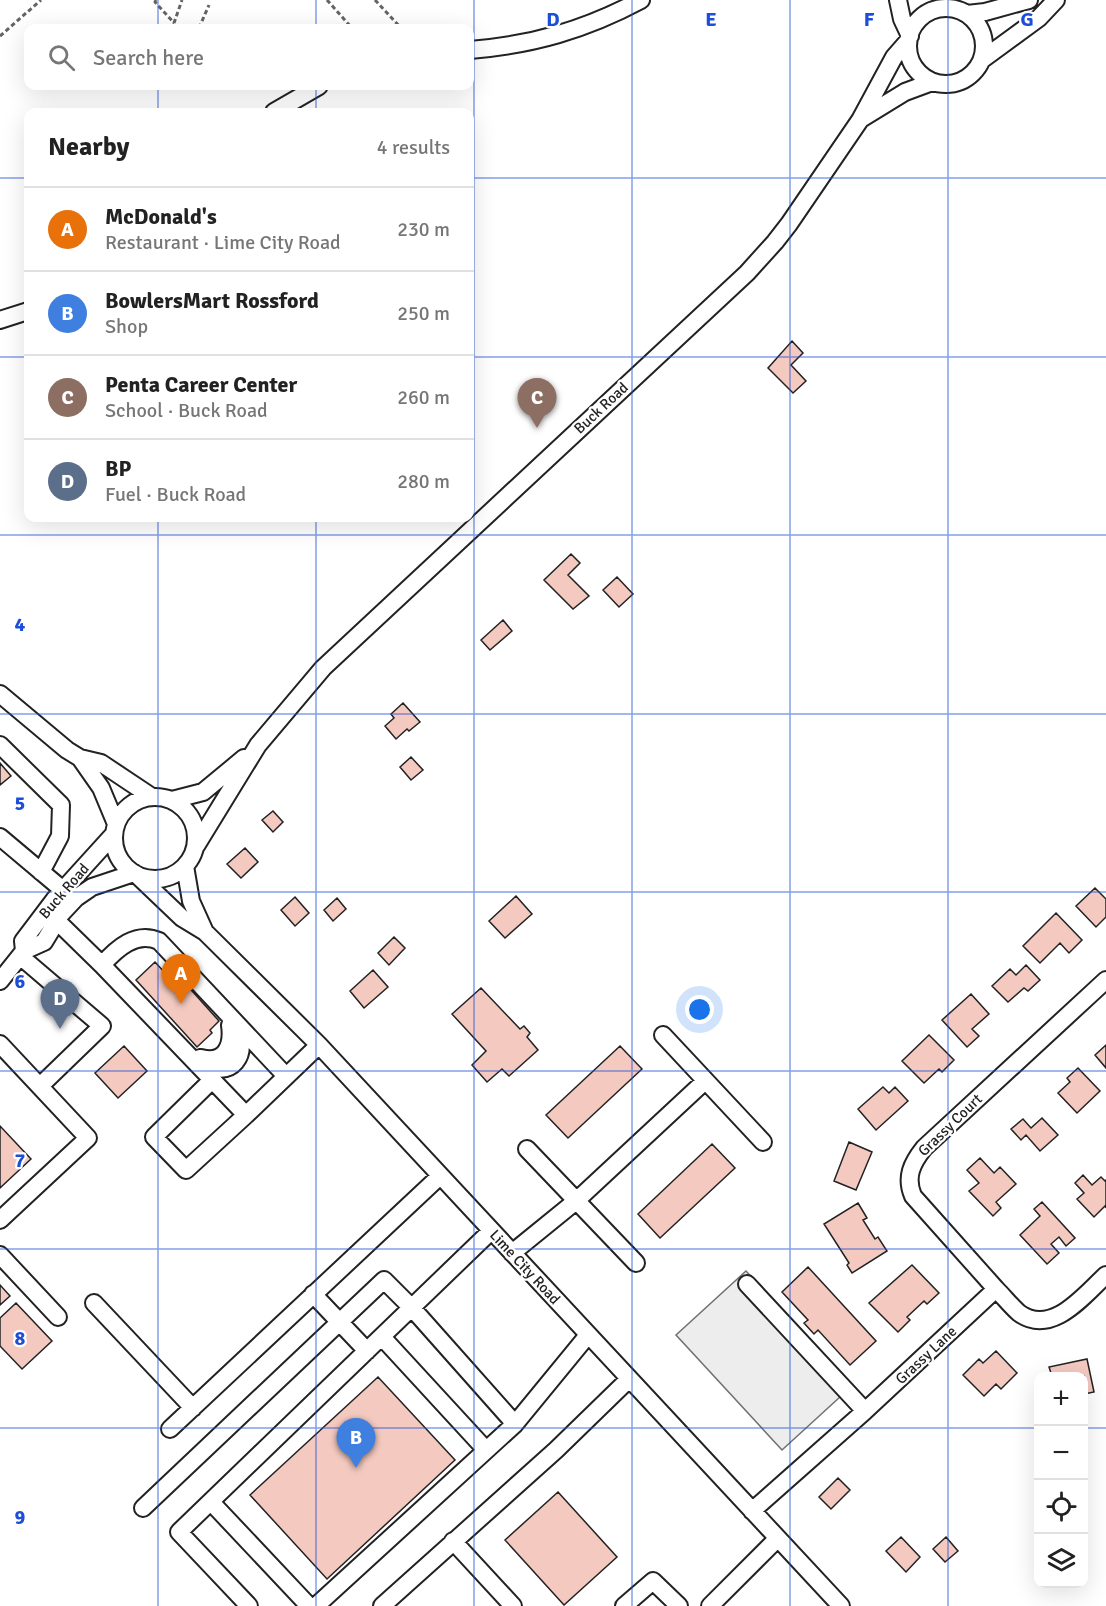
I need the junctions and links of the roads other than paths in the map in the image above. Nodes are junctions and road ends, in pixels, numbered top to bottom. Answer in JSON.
{"nodes":[{"id":1,"x":641,"y":0,"type":"edge"},
{"id":2,"x":898,"y":0,"type":"edge"},
{"id":3,"x":1029,"y":0,"type":"edge"},
{"id":4,"x":1056,"y":0,"type":"edge"},
{"id":5,"x":943,"y":4,"type":"edge"},
{"id":6,"x":967,"y":14,"type":"junction"},
{"id":7,"x":909,"y":38,"type":"junction"},
{"id":8,"x":474,"y":50,"type":"edge"},
{"id":9,"x":983,"y":59,"type":"junction"},
{"id":10,"x":932,"y":82,"type":"junction"},
{"id":11,"x":313,"y":90,"type":"edge"},
{"id":12,"x":281,"y":108,"type":"edge"},
{"id":13,"x":860,"y":120,"type":"junction"},
{"id":14,"x":24,"y":312,"type":"edge"},
{"id":15,"x":0,"y":320,"type":"edge"},
{"id":16,"x":0,"y":694,"type":"edge"},
{"id":17,"x":0,"y":745,"type":"edge"},
{"id":18,"x":258,"y":745,"type":"junction"},
{"id":19,"x":80,"y":758,"type":"junction"},
{"id":20,"x":152,"y":797,"type":"junction"},
{"id":21,"x":172,"y":800,"type":"junction"},
{"id":22,"x":115,"y":830,"type":"junction"},
{"id":23,"x":0,"y":837,"type":"edge"},
{"id":24,"x":196,"y":846,"type":"junction"},
{"id":25,"x":185,"y":866,"type":"junction"},
{"id":26,"x":41,"y":872,"type":"junction"},
{"id":27,"x":136,"y":875,"type":"junction"},
{"id":28,"x":63,"y":890,"type":"junction"},
{"id":29,"x":57,"y":921,"type":"junction"},
{"id":30,"x":205,"y":932,"type":"junction"},
{"id":31,"x":168,"y":949,"type":"junction"},
{"id":32,"x":22,"y":953,"type":"junction"},
{"id":33,"x":102,"y":965,"type":"junction"},
{"id":34,"x":1106,"y":980,"type":"edge"},
{"id":35,"x":0,"y":981,"type":"edge"},
{"id":36,"x":160,"y":1027,"type":"junction"},
{"id":37,"x":663,"y":1035,"type":"dead end"},
{"id":38,"x":319,"y":1045,"type":"junction"},
{"id":39,"x":1,"y":1046,"type":"edge"},
{"id":40,"x":286,"y":1076,"type":"junction"},
{"id":41,"x":212,"y":1080,"type":"junction"},
{"id":42,"x":705,"y":1081,"type":"junction"},
{"id":43,"x":40,"y":1086,"type":"junction"},
{"id":44,"x":246,"y":1115,"type":"junction"},
{"id":45,"x":763,"y":1142,"type":"dead end"},
{"id":46,"x":527,"y":1149,"type":"dead end"},
{"id":47,"x":440,"y":1176,"type":"junction"},
{"id":48,"x":576,"y":1201,"type":"junction"},
{"id":49,"x":0,"y":1220,"type":"edge"},
{"id":50,"x":491,"y":1231,"type":"junction"},
{"id":51,"x":512,"y":1253,"type":"junction"},
{"id":52,"x":0,"y":1255,"type":"edge"},
{"id":53,"x":636,"y":1263,"type":"dead end"},
{"id":54,"x":1106,"y":1275,"type":"edge"},
{"id":55,"x":747,"y":1284,"type":"dead end"},
{"id":56,"x":996,"y":1289,"type":"junction"},
{"id":57,"x":313,"y":1294,"type":"junction"},
{"id":58,"x":94,"y":1303,"type":"dead end"},
{"id":59,"x":412,"y":1308,"type":"junction"},
{"id":60,"x":58,"y":1317,"type":"dead end"},
{"id":61,"x":339,"y":1322,"type":"junction"},
{"id":62,"x":588,"y":1335,"type":"junction"},
{"id":63,"x":382,"y":1337,"type":"junction"},
{"id":64,"x":367,"y":1351,"type":"junction"},
{"id":65,"x":629,"y":1379,"type":"junction"},
{"id":66,"x":193,"y":1408,"type":"junction"},
{"id":67,"x":865,"y":1411,"type":"junction"},
{"id":68,"x":515,"y":1424,"type":"junction"},
{"id":69,"x":170,"y":1429,"type":"dead end"},
{"id":70,"x":486,"y":1450,"type":"junction"},
{"id":71,"x":211,"y":1502,"type":"junction"},
{"id":72,"x":143,"y":1508,"type":"dead end"},
{"id":73,"x":752,"y":1511,"type":"junction"},
{"id":74,"x":777,"y":1539,"type":"junction"},
{"id":75,"x":453,"y":1541,"type":"junction"},
{"id":76,"x":249,"y":1606,"type":"edge"},
{"id":77,"x":309,"y":1606,"type":"edge"},
{"id":78,"x":316,"y":1606,"type":"edge"},
{"id":79,"x":382,"y":1606,"type":"edge"},
{"id":80,"x":513,"y":1606,"type":"edge"},
{"id":81,"x":624,"y":1606,"type":"edge"},
{"id":82,"x":679,"y":1606,"type":"edge"},
{"id":83,"x":710,"y":1606,"type":"edge"},
{"id":84,"x":840,"y":1606,"type":"edge"}],
"edges":[{"from":1,"to":8,"type":"street"},
{"from":2,"to":7,"type":"street"},
{"from":3,"to":6,"type":"street"},
{"from":4,"to":9,"type":"street"},
{"from":5,"to":6,"type":"street"},
{"from":5,"to":7,"type":"street"},
{"from":6,"to":9,"type":"street"},
{"from":7,"to":10,"type":"street"},
{"from":7,"to":13,"type":"street","name":"Buck Road"},
{"from":9,"to":10,"type":"street"},
{"from":10,"to":13,"type":"street"},
{"from":11,"to":12,"type":"street"},
{"from":13,"to":18,"type":"street","name":"Buck Road"},
{"from":14,"to":15,"type":"street"},
{"from":16,"to":19,"type":"street"},
{"from":17,"to":26,"type":"street"},
{"from":18,"to":21,"type":"street","name":"Buck Road"},
{"from":18,"to":24,"type":"street","name":"Buck Road"},
{"from":19,"to":20,"type":"street"},
{"from":19,"to":22,"type":"street"},
{"from":20,"to":21,"type":"street"},
{"from":20,"to":22,"type":"street"},
{"from":21,"to":24,"type":"street"},
{"from":22,"to":27,"type":"street"},
{"from":22,"to":28,"type":"street","name":"Buck Road"},
{"from":23,"to":26,"type":"street"},
{"from":24,"to":25,"type":"street"},
{"from":25,"to":27,"type":"street"},
{"from":25,"to":30,"type":"street","name":"Lime City Road"},
{"from":26,"to":28,"type":"street"},
{"from":27,"to":29,"type":"street","name":"Buck Road"},
{"from":27,"to":30,"type":"street","name":"Lime City Road"},
{"from":28,"to":32,"type":"street","name":"Buck Road"},
{"from":29,"to":32,"type":"street","name":"Buck Road"},
{"from":29,"to":33,"type":"street"},
{"from":30,"to":38,"type":"street","name":"Lime City Road"},
{"from":31,"to":33,"type":"street"},
{"from":31,"to":36,"type":"street"},
{"from":31,"to":40,"type":"street"},
{"from":32,"to":35,"type":"street","name":"Buck Road"},
{"from":32,"to":43,"type":"street"},
{"from":33,"to":36,"type":"street"},
{"from":34,"to":56,"type":"street","name":"Grassy Court"},
{"from":36,"to":41,"type":"street"},
{"from":37,"to":42,"type":"street"},
{"from":38,"to":40,"type":"street"},
{"from":38,"to":47,"type":"street","name":"Lime City Road"},
{"from":39,"to":43,"type":"street"},
{"from":40,"to":44,"type":"street"},
{"from":41,"to":44,"type":"street"},
{"from":41,"to":44,"type":"street"},
{"from":42,"to":45,"type":"street"},
{"from":42,"to":48,"type":"street"},
{"from":43,"to":49,"type":"street"},
{"from":46,"to":48,"type":"street"},
{"from":47,"to":50,"type":"street","name":"Lime City Road"},
{"from":47,"to":57,"type":"street"},
{"from":48,"to":51,"type":"street"},
{"from":48,"to":53,"type":"street"},
{"from":50,"to":51,"type":"street","name":"Lime City Road"},
{"from":50,"to":59,"type":"street"},
{"from":51,"to":62,"type":"street","name":"Lime City Road"},
{"from":52,"to":60,"type":"street"},
{"from":54,"to":56,"type":"street"},
{"from":55,"to":67,"type":"street"},
{"from":56,"to":67,"type":"street","name":"Grassy Lane"},
{"from":57,"to":61,"type":"street"},
{"from":57,"to":66,"type":"street"},
{"from":58,"to":66,"type":"street"},
{"from":59,"to":61,"type":"street"},
{"from":59,"to":63,"type":"street"},
{"from":59,"to":68,"type":"street"},
{"from":61,"to":64,"type":"street"},
{"from":61,"to":72,"type":"street"},
{"from":62,"to":65,"type":"street","name":"Lime City Road"},
{"from":62,"to":68,"type":"street"},
{"from":63,"to":64,"type":"street"},
{"from":63,"to":70,"type":"street"},
{"from":64,"to":71,"type":"street"},
{"from":65,"to":73,"type":"street","name":"Lime City Road"},
{"from":65,"to":75,"type":"street"},
{"from":66,"to":69,"type":"street"},
{"from":67,"to":73,"type":"street","name":"Grassy Lane"},
{"from":68,"to":70,"type":"street"},
{"from":70,"to":78,"type":"street"},
{"from":71,"to":76,"type":"street"},
{"from":71,"to":77,"type":"street"},
{"from":73,"to":74,"type":"street","name":"Lime City Road"},
{"from":74,"to":83,"type":"street"},
{"from":74,"to":84,"type":"street","name":"Lime City Road"},
{"from":75,"to":79,"type":"street"},
{"from":75,"to":80,"type":"street"},
{"from":81,"to":82,"type":"street"}]}
